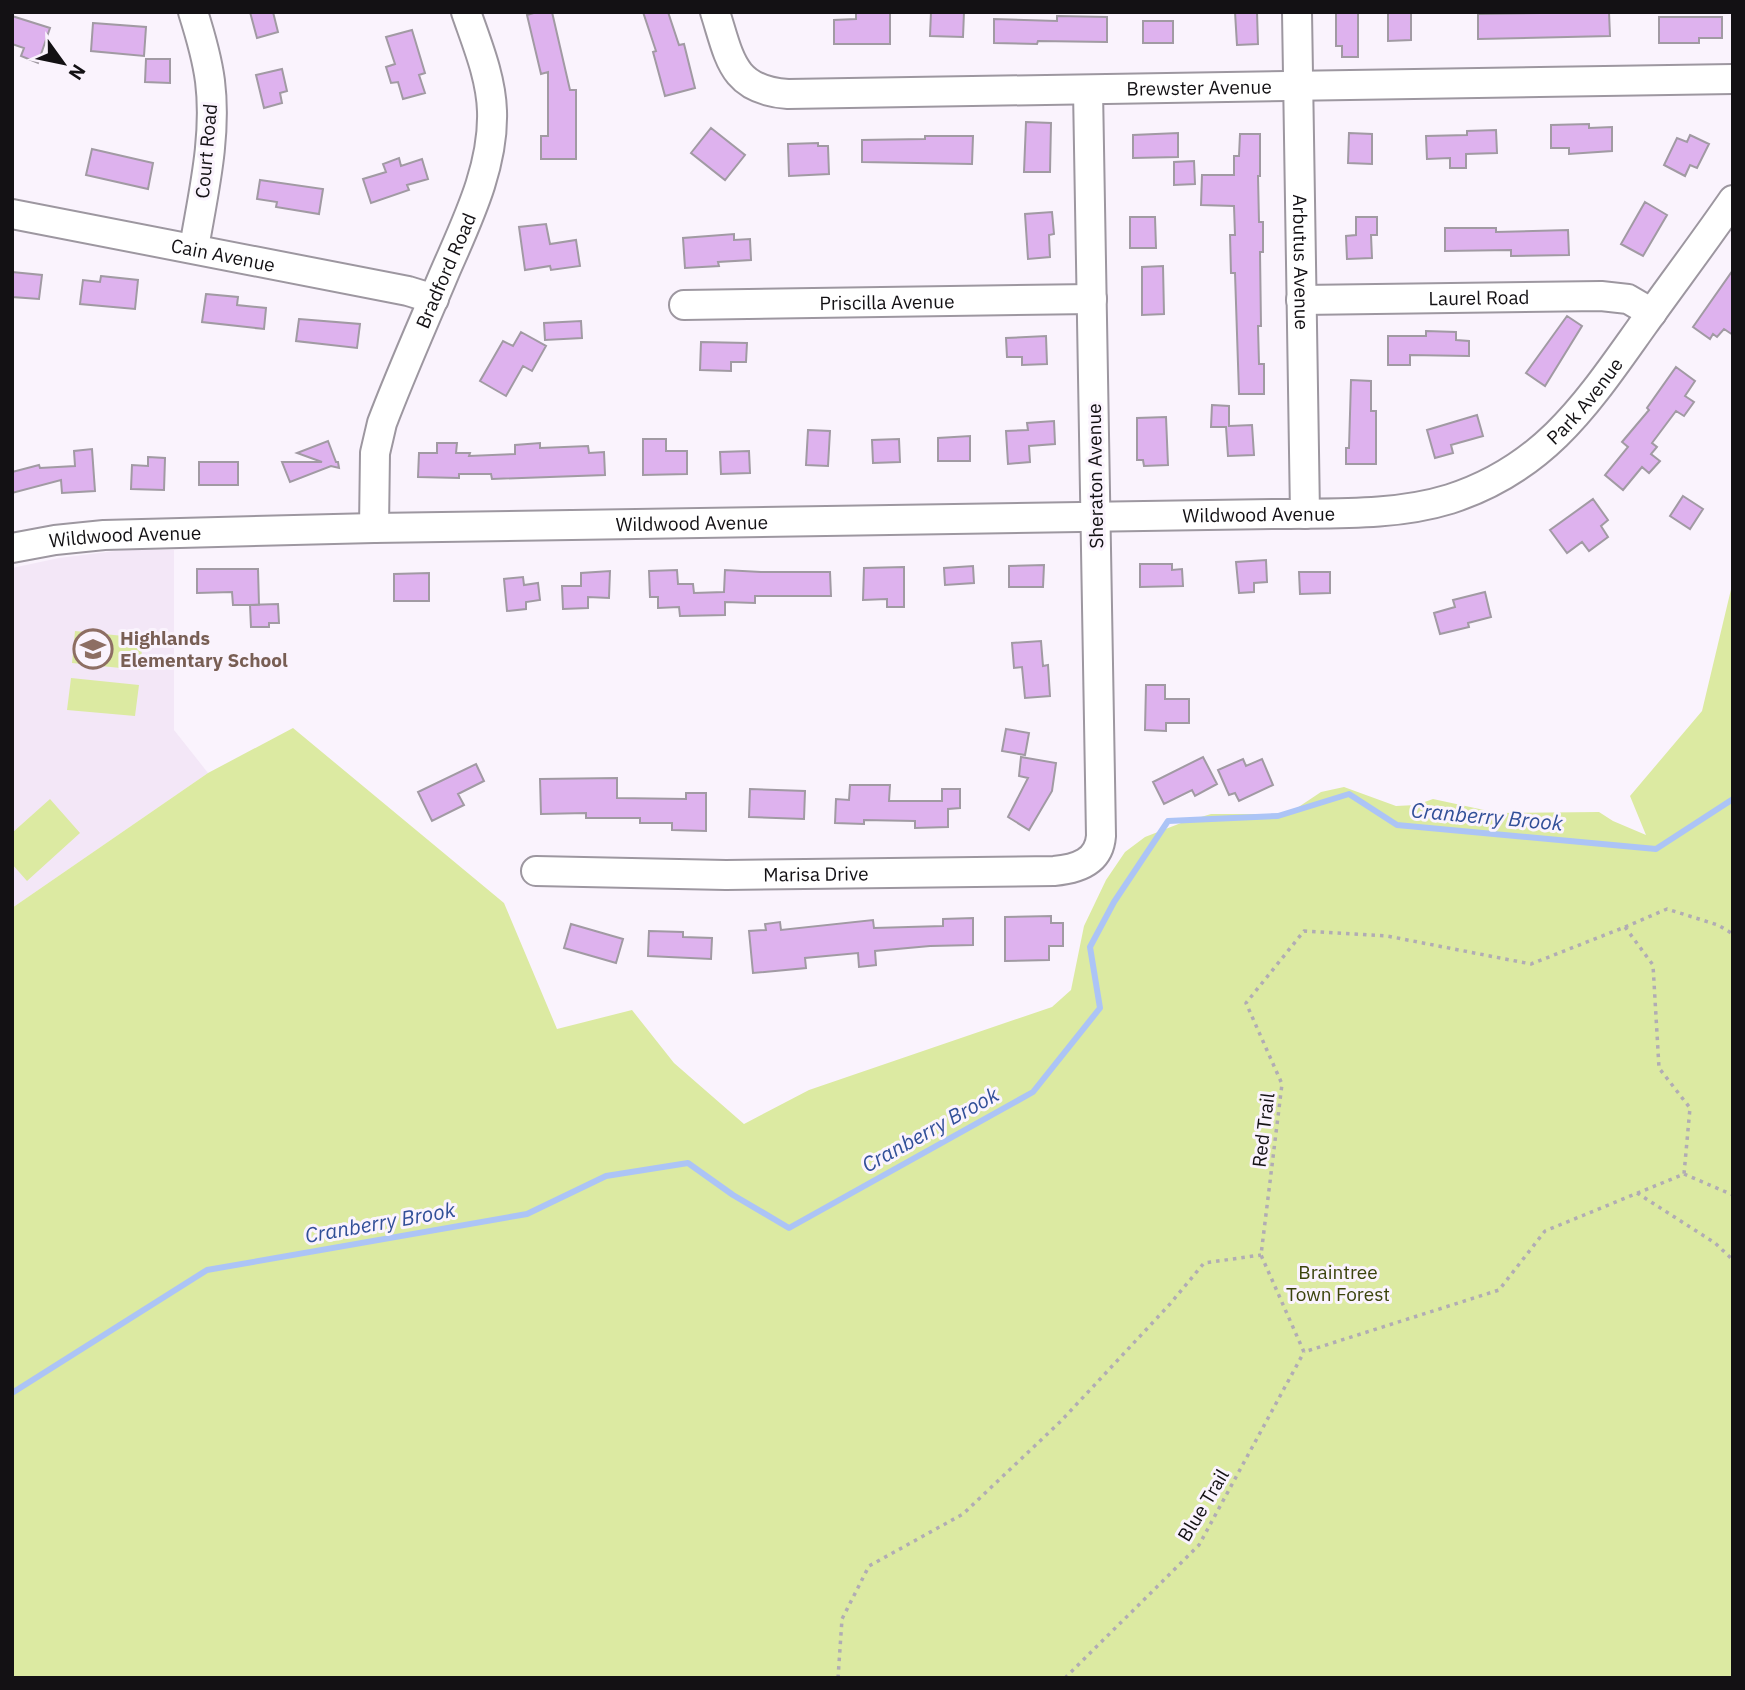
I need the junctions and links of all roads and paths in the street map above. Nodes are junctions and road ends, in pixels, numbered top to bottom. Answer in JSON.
{"nodes":[{"id":1,"x":193,"y":12,"type":"edge"},
{"id":2,"x":466,"y":12,"type":"edge"},
{"id":3,"x":715,"y":12,"type":"edge"},
{"id":4,"x":1297,"y":12,"type":"edge"},
{"id":5,"x":1733,"y":79,"type":"edge"},
{"id":6,"x":1298,"y":86,"type":"junction"},
{"id":7,"x":1088,"y":90,"type":"junction"},
{"id":8,"x":1733,"y":200,"type":"edge"},
{"id":9,"x":12,"y":214,"type":"edge"},
{"id":10,"x":194,"y":248,"type":"junction"},
{"id":11,"x":434,"y":299,"type":"junction"},
{"id":12,"x":1091,"y":299,"type":"junction"},
{"id":13,"x":1301,"y":300,"type":"junction"},
{"id":14,"x":684,"y":305,"type":"dead end"},
{"id":15,"x":1652,"y":313,"type":"junction"},
{"id":16,"x":1371,"y":511,"type":"joint"},
{"id":17,"x":1305,"y":514,"type":"junction"},
{"id":18,"x":1096,"y":517,"type":"junction"},
{"id":19,"x":374,"y":528,"type":"junction"},
{"id":20,"x":12,"y":548,"type":"edge"},
{"id":21,"x":1092,"y":859,"type":"joint"},
{"id":22,"x":536,"y":871,"type":"dead end"},
{"id":23,"x":1625,"y":927,"type":"junction"},
{"id":24,"x":1733,"y":934,"type":"edge"},
{"id":25,"x":1684,"y":1174,"type":"junction"},
{"id":26,"x":1637,"y":1193,"type":"junction"},
{"id":27,"x":1733,"y":1195,"type":"edge"},
{"id":28,"x":1261,"y":1255,"type":"junction"},
{"id":29,"x":1733,"y":1260,"type":"edge"},
{"id":30,"x":1304,"y":1352,"type":"junction"},
{"id":31,"x":838,"y":1678,"type":"edge"},
{"id":32,"x":1065,"y":1678,"type":"edge"}],
"edges":[{"from":1,"to":10,"type":"street","name":"Court Road"},
{"from":2,"to":11,"type":"street","name":"Bradford Road"},
{"from":3,"to":7,"type":"street","name":"Brewster Avenue"},
{"from":4,"to":6,"type":"street","name":"Arbutus Avenue"},
{"from":5,"to":6,"type":"street","name":"Brewster Avenue"},
{"from":6,"to":7,"type":"street","name":"Brewster Avenue"},
{"from":6,"to":13,"type":"street","name":"Arbutus Avenue"},
{"from":7,"to":12,"type":"street","name":"Sheraton Avenue"},
{"from":8,"to":15,"type":"street","name":"Park Avenue"},
{"from":9,"to":10,"type":"street","name":"Cain Avenue"},
{"from":10,"to":11,"type":"street","name":"Cain Avenue"},
{"from":11,"to":19,"type":"street","name":"Bradford Road"},
{"from":12,"to":14,"type":"street","name":"Priscilla Avenue"},
{"from":12,"to":18,"type":"street","name":"Sheraton Avenue"},
{"from":13,"to":15,"type":"street","name":"Laurel Road"},
{"from":13,"to":17,"type":"street","name":"Arbutus Avenue"},
{"from":15,"to":16,"type":"street","name":"Park Avenue"},
{"from":16,"to":17,"type":"street","name":"Wildwood Avenue"},
{"from":17,"to":18,"type":"street","name":"Wildwood Avenue"},
{"from":18,"to":19,"type":"street","name":"Wildwood Avenue"},
{"from":18,"to":21,"type":"street","name":"Sheraton Avenue"},
{"from":19,"to":20,"type":"street","name":"Wildwood Avenue"},
{"from":21,"to":22,"type":"street","name":"Marisa Drive"},
{"from":23,"to":24,"type":"path"},
{"from":23,"to":25,"type":"path"},
{"from":23,"to":28,"type":"path","name":"Red Trail"},
{"from":25,"to":26,"type":"path"},
{"from":25,"to":27,"type":"path"},
{"from":26,"to":29,"type":"path"},
{"from":26,"to":30,"type":"path"},
{"from":28,"to":30,"type":"path"},
{"from":28,"to":31,"type":"path"},
{"from":30,"to":32,"type":"path","name":"Blue Trail"}]}
